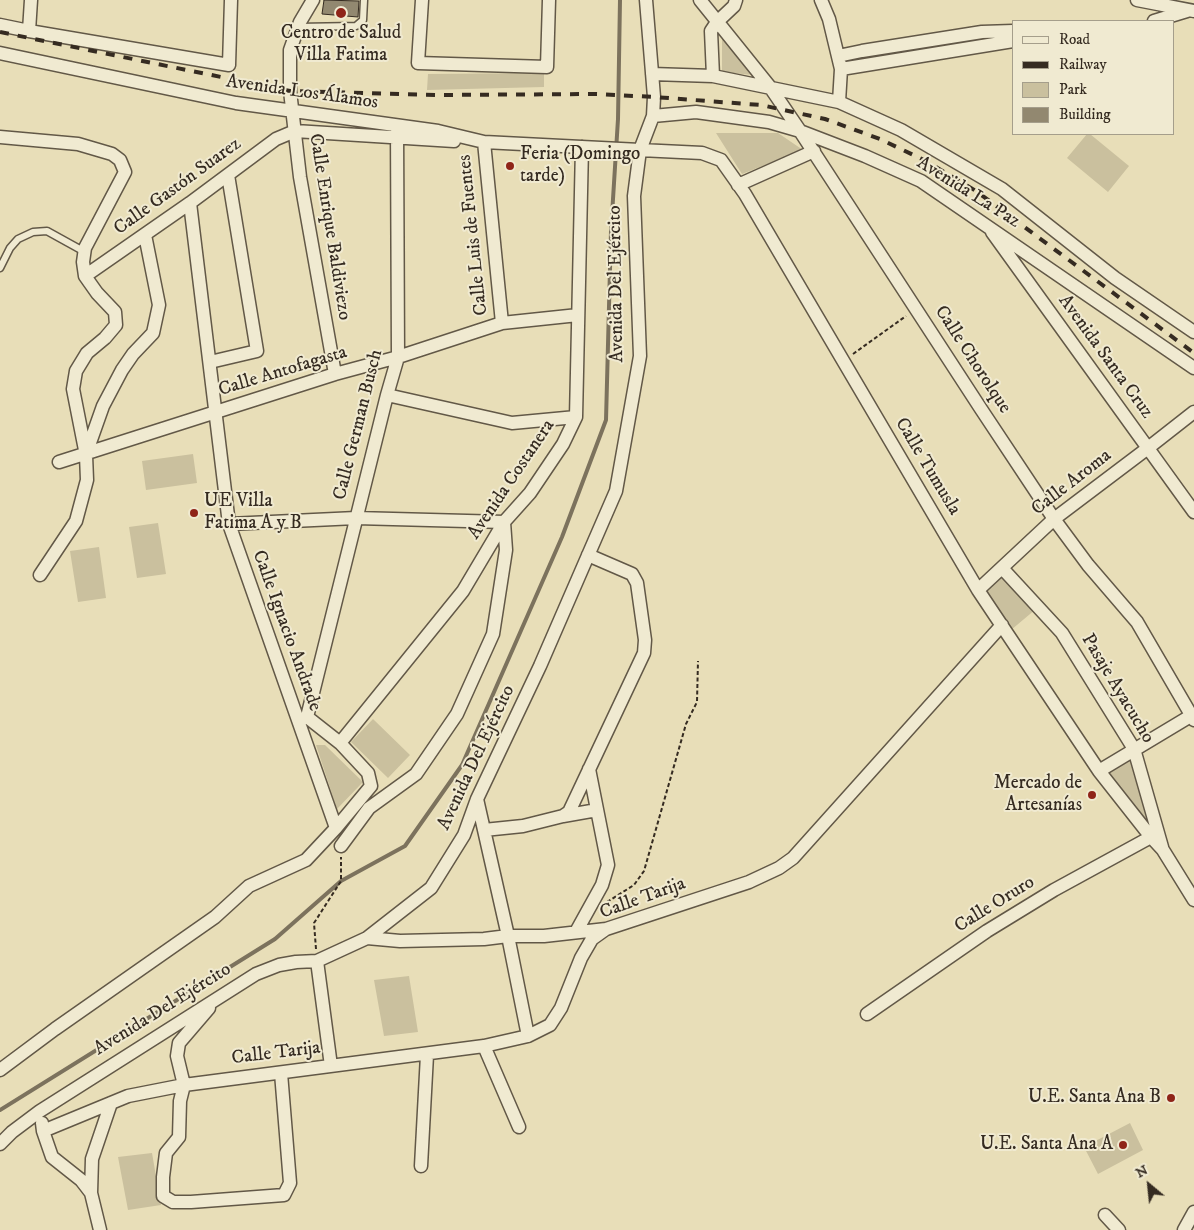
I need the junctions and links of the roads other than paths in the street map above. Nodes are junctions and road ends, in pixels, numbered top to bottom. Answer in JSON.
{"nodes":[{"id":1,"x":31,"y":0,"type":"edge"},
{"id":2,"x":231,"y":0,"type":"edge"},
{"id":3,"x":313,"y":0,"type":"edge"},
{"id":4,"x":364,"y":0,"type":"edge"},
{"id":5,"x":422,"y":0,"type":"edge"},
{"id":6,"x":549,"y":0,"type":"edge"},
{"id":7,"x":646,"y":0,"type":"edge"},
{"id":8,"x":700,"y":0,"type":"edge"},
{"id":9,"x":736,"y":0,"type":"edge"},
{"id":10,"x":821,"y":0,"type":"edge"},
{"id":11,"x":1136,"y":0,"type":"edge"},
{"id":12,"x":1193,"y":11,"type":"edge"},
{"id":13,"x":1158,"y":20,"type":"edge"},
{"id":14,"x":717,"y":22,"type":"junction"},
{"id":15,"x":0,"y":25,"type":"edge"},
{"id":16,"x":298,"y":27,"type":"junction"},
{"id":17,"x":29,"y":31,"type":"junction"},
{"id":18,"x":1012,"y":31,"type":"edge"},
{"id":19,"x":1012,"y":41,"type":"edge"},
{"id":20,"x":0,"y":52,"type":"edge"},
{"id":21,"x":839,"y":62,"type":"junction"},
{"id":22,"x":652,"y":74,"type":"junction"},
{"id":23,"x":713,"y":76,"type":"junction"},
{"id":24,"x":770,"y":87,"type":"junction"},
{"id":25,"x":839,"y":102,"type":"junction"},
{"id":26,"x":293,"y":112,"type":"junction"},
{"id":27,"x":653,"y":116,"type":"junction"},
{"id":28,"x":294,"y":131,"type":"junction"},
{"id":29,"x":800,"y":131,"type":"junction"},
{"id":30,"x":397,"y":132,"type":"junction"},
{"id":31,"x":0,"y":137,"type":"edge"},
{"id":32,"x":484,"y":142,"type":"junction"},
{"id":33,"x":582,"y":147,"type":"junction"},
{"id":34,"x":640,"y":150,"type":"junction"},
{"id":35,"x":814,"y":151,"type":"junction"},
{"id":36,"x":228,"y":175,"type":"junction"},
{"id":37,"x":738,"y":184,"type":"junction"},
{"id":38,"x":190,"y":203,"type":"junction"},
{"id":39,"x":986,"y":224,"type":"junction"},
{"id":40,"x":145,"y":236,"type":"junction"},
{"id":41,"x":85,"y":252,"type":"junction"},
{"id":42,"x":0,"y":268,"type":"edge"},
{"id":43,"x":85,"y":276,"type":"junction"},
{"id":44,"x":578,"y":315,"type":"junction"},
{"id":45,"x":502,"y":323,"type":"junction"},
{"id":46,"x":1194,"y":332,"type":"edge"},
{"id":47,"x":398,"y":357,"type":"junction"},
{"id":48,"x":210,"y":362,"type":"junction"},
{"id":49,"x":1194,"y":368,"type":"edge"},
{"id":50,"x":334,"y":374,"type":"junction"},
{"id":51,"x":386,"y":395,"type":"junction"},
{"id":52,"x":215,"y":412,"type":"junction"},
{"id":53,"x":1194,"y":412,"type":"edge"},
{"id":54,"x":576,"y":416,"type":"junction"},
{"id":55,"x":1148,"y":448,"type":"junction"},
{"id":56,"x":86,"y":455,"type":"junction"},
{"id":57,"x":59,"y":462,"type":"dead end"},
{"id":58,"x":1194,"y":512,"type":"edge"},
{"id":59,"x":356,"y":518,"type":"junction"},
{"id":60,"x":1054,"y":519,"type":"junction"},
{"id":61,"x":504,"y":522,"type":"junction"},
{"id":62,"x":229,"y":524,"type":"junction"},
{"id":63,"x":588,"y":555,"type":"junction"},
{"id":64,"x":1002,"y":568,"type":"junction"},
{"id":65,"x":40,"y":574,"type":"dead end"},
{"id":66,"x":978,"y":590,"type":"junction"},
{"id":67,"x":1002,"y":625,"type":"junction"},
{"id":68,"x":1193,"y":717,"type":"edge"},
{"id":69,"x":302,"y":719,"type":"junction"},
{"id":70,"x":340,"y":743,"type":"junction"},
{"id":71,"x":1134,"y":749,"type":"junction"},
{"id":72,"x":589,"y":769,"type":"junction"},
{"id":73,"x":1099,"y":771,"type":"junction"},
{"id":74,"x":477,"y":799,"type":"junction"},
{"id":75,"x":598,"y":810,"type":"junction"},
{"id":76,"x":564,"y":816,"type":"junction"},
{"id":77,"x":336,"y":828,"type":"junction"},
{"id":78,"x":484,"y":830,"type":"junction"},
{"id":79,"x":1151,"y":836,"type":"junction"},
{"id":80,"x":341,"y":846,"type":"road end"},
{"id":81,"x":1163,"y":850,"type":"junction"},
{"id":82,"x":1194,"y":900,"type":"edge"},
{"id":83,"x":606,"y":929,"type":"junction"},
{"id":84,"x":576,"y":932,"type":"junction"},
{"id":85,"x":508,"y":936,"type":"junction"},
{"id":86,"x":367,"y":938,"type":"junction"},
{"id":87,"x":317,"y":962,"type":"junction"},
{"id":88,"x":218,"y":997,"type":"junction"},
{"id":89,"x":866,"y":1014,"type":"dead end"},
{"id":90,"x":528,"y":1036,"type":"junction"},
{"id":91,"x":484,"y":1046,"type":"junction"},
{"id":92,"x":427,"y":1055,"type":"junction"},
{"id":93,"x":331,"y":1066,"type":"junction"},
{"id":94,"x":0,"y":1070,"type":"edge"},
{"id":95,"x":281,"y":1073,"type":"junction"},
{"id":96,"x":184,"y":1084,"type":"junction"},
{"id":97,"x":111,"y":1103,"type":"junction"},
{"id":98,"x":40,"y":1111,"type":"junction"},
{"id":99,"x":519,"y":1127,"type":"dead end"},
{"id":100,"x":43,"y":1131,"type":"junction"},
{"id":101,"x":0,"y":1144,"type":"edge"},
{"id":102,"x":421,"y":1166,"type":"dead end"},
{"id":103,"x":91,"y":1194,"type":"junction"},
{"id":104,"x":1194,"y":1212,"type":"edge"},
{"id":105,"x":1105,"y":1215,"type":"dead end"},
{"id":106,"x":100,"y":1230,"type":"edge"},
{"id":107,"x":1119,"y":1230,"type":"edge"},
{"id":108,"x":1184,"y":1230,"type":"edge"}],
"edges":[{"from":1,"to":17,"type":"street"},
{"from":2,"to":17,"type":"street","name":"Avenida Los Álamos"},
{"from":3,"to":16,"type":"street","name":"Calle Enrique Baldiviezo"},
{"from":4,"to":16,"type":"lane"},
{"from":5,"to":6,"type":"street"},
{"from":7,"to":22,"type":"street"},
{"from":8,"to":14,"type":"street","name":"Calle Chorolque"},
{"from":9,"to":14,"type":"street"},
{"from":10,"to":21,"type":"street"},
{"from":11,"to":12,"type":"street"},
{"from":12,"to":13,"type":"street"},
{"from":14,"to":23,"type":"street"},
{"from":14,"to":24,"type":"street","name":"Calle Chorolque"},
{"from":15,"to":17,"type":"street","name":"Avenida Los Álamos"},
{"from":16,"to":26,"type":"street","name":"Calle Enrique Baldiviezo"},
{"from":18,"to":21,"type":"street"},
{"from":19,"to":21,"type":"street"},
{"from":20,"to":26,"type":"street","name":"Avenida Los Álamos"},
{"from":21,"to":25,"type":"street"},
{"from":22,"to":23,"type":"street","name":"Avenida La Paz"},
{"from":22,"to":27,"type":"street"},
{"from":23,"to":24,"type":"street","name":"Avenida La Paz"},
{"from":24,"to":25,"type":"street","name":"Avenida La Paz"},
{"from":24,"to":29,"type":"street","name":"Calle Chorolque"},
{"from":25,"to":46,"type":"street","name":"Avenida La Paz"},
{"from":26,"to":28,"type":"street","name":"Calle Enrique Baldiviezo"},
{"from":26,"to":30,"type":"street","name":"Avenida Los Álamos"},
{"from":27,"to":29,"type":"street","name":"Avenida La Paz"},
{"from":27,"to":34,"type":"street"},
{"from":28,"to":30,"type":"street"},
{"from":28,"to":36,"type":"street","name":"Calle Gastón Suarez"},
{"from":28,"to":50,"type":"street","name":"Calle Enrique Baldiviezo"},
{"from":29,"to":35,"type":"street","name":"Calle Chorolque"},
{"from":29,"to":39,"type":"street","name":"Avenida La Paz"},
{"from":30,"to":32,"type":"street","name":"Avenida Los Álamos"},
{"from":30,"to":47,"type":"street","name":"Calle German Busch"},
{"from":31,"to":41,"type":"street"},
{"from":32,"to":33,"type":"street","name":"Avenida Los Álamos"},
{"from":32,"to":45,"type":"street","name":"Calle Luis de Fuentes"},
{"from":33,"to":34,"type":"street","name":"Avenida Los Álamos"},
{"from":33,"to":44,"type":"street","name":"Avenida Costanera"},
{"from":34,"to":37,"type":"street","name":"Calle Tumusla"},
{"from":34,"to":63,"type":"street","name":"Avenida Del Ejército"},
{"from":35,"to":37,"type":"street"},
{"from":35,"to":60,"type":"street","name":"Calle Chorolque"},
{"from":36,"to":38,"type":"street","name":"Calle Gastón Suarez"},
{"from":36,"to":48,"type":"street"},
{"from":37,"to":66,"type":"street","name":"Calle Tumusla"},
{"from":38,"to":40,"type":"street","name":"Calle Gastón Suarez"},
{"from":38,"to":48,"type":"street","name":"Calle Ignacio Andrade"},
{"from":39,"to":49,"type":"street","name":"Avenida La Paz"},
{"from":39,"to":55,"type":"street","name":"Avenida Santa Cruz"},
{"from":40,"to":43,"type":"street","name":"Calle Gastón Suarez"},
{"from":40,"to":56,"type":"street"},
{"from":41,"to":42,"type":"lane"},
{"from":41,"to":43,"type":"street"},
{"from":43,"to":56,"type":"street"},
{"from":44,"to":45,"type":"street","name":"Calle Antofagasta"},
{"from":44,"to":54,"type":"street","name":"Avenida Costanera"},
{"from":45,"to":47,"type":"street","name":"Calle Antofagasta"},
{"from":47,"to":50,"type":"street","name":"Calle Antofagasta"},
{"from":47,"to":51,"type":"street","name":"Calle German Busch"},
{"from":48,"to":52,"type":"street","name":"Calle Ignacio Andrade"},
{"from":50,"to":52,"type":"street","name":"Calle Antofagasta"},
{"from":51,"to":54,"type":"street"},
{"from":51,"to":59,"type":"street","name":"Calle German Busch"},
{"from":52,"to":56,"type":"street","name":"Calle Antofagasta"},
{"from":52,"to":62,"type":"street","name":"Calle Ignacio Andrade"},
{"from":53,"to":55,"type":"street","name":"Calle Aroma"},
{"from":54,"to":61,"type":"street","name":"Avenida Costanera"},
{"from":55,"to":58,"type":"street","name":"Avenida Santa Cruz"},
{"from":55,"to":60,"type":"street","name":"Calle Aroma"},
{"from":56,"to":57,"type":"street","name":"Calle Antofagasta"},
{"from":56,"to":65,"type":"street"},
{"from":59,"to":61,"type":"street"},
{"from":59,"to":62,"type":"street"},
{"from":59,"to":69,"type":"street","name":"Calle German Busch"},
{"from":60,"to":64,"type":"street","name":"Calle Aroma"},
{"from":60,"to":68,"type":"street","name":"Calle Chorolque"},
{"from":61,"to":70,"type":"street","name":"Avenida Costanera"},
{"from":61,"to":80,"type":"street"},
{"from":62,"to":69,"type":"street","name":"Calle Ignacio Andrade"},
{"from":63,"to":72,"type":"street"},
{"from":63,"to":74,"type":"street","name":"Avenida Del Ejército"},
{"from":64,"to":66,"type":"street","name":"Calle Aroma"},
{"from":64,"to":71,"type":"street","name":"Pasaje Ayacucho"},
{"from":66,"to":67,"type":"street","name":"Calle Tumusla"},
{"from":67,"to":73,"type":"street","name":"Calle Tumusla"},
{"from":67,"to":83,"type":"street","name":"Calle Tarija"},
{"from":68,"to":71,"type":"street"},
{"from":69,"to":70,"type":"street"},
{"from":69,"to":77,"type":"street","name":"Calle Ignacio Andrade"},
{"from":70,"to":77,"type":"street"},
{"from":71,"to":73,"type":"street"},
{"from":71,"to":81,"type":"street","name":"Pasaje Ayacucho"},
{"from":72,"to":75,"type":"street"},
{"from":72,"to":76,"type":"street"},
{"from":73,"to":79,"type":"street","name":"Calle Tumusla"},
{"from":74,"to":78,"type":"street"},
{"from":74,"to":86,"type":"street","name":"Avenida Del Ejército"},
{"from":75,"to":76,"type":"street"},
{"from":75,"to":84,"type":"street"},
{"from":76,"to":78,"type":"street"},
{"from":77,"to":94,"type":"street"},
{"from":78,"to":85,"type":"street"},
{"from":79,"to":81,"type":"street","name":"Calle Tumusla"},
{"from":79,"to":89,"type":"street","name":"Calle Oruro"},
{"from":81,"to":82,"type":"street"},
{"from":83,"to":84,"type":"street"},
{"from":83,"to":90,"type":"street","name":"Calle Tarija"},
{"from":84,"to":85,"type":"street"},
{"from":85,"to":86,"type":"street"},
{"from":85,"to":90,"type":"street"},
{"from":86,"to":87,"type":"street","name":"Avenida Del Ejército"},
{"from":87,"to":88,"type":"street","name":"Avenida Del Ejército"},
{"from":87,"to":93,"type":"street"},
{"from":88,"to":96,"type":"street"},
{"from":88,"to":98,"type":"street","name":"Avenida Del Ejército"},
{"from":90,"to":91,"type":"street","name":"Calle Tarija"},
{"from":91,"to":92,"type":"street","name":"Calle Tarija"},
{"from":91,"to":99,"type":"street"},
{"from":92,"to":93,"type":"street","name":"Calle Tarija"},
{"from":92,"to":102,"type":"street"},
{"from":93,"to":95,"type":"street","name":"Calle Tarija"},
{"from":95,"to":96,"type":"street","name":"Calle Tarija"},
{"from":95,"to":96,"type":"street"},
{"from":96,"to":97,"type":"street","name":"Calle Tarija"},
{"from":97,"to":100,"type":"street","name":"Calle Tarija"},
{"from":97,"to":103,"type":"street"},
{"from":98,"to":100,"type":"street"},
{"from":98,"to":101,"type":"street","name":"Avenida Del Ejército"},
{"from":100,"to":103,"type":"street"},
{"from":103,"to":106,"type":"street"},
{"from":104,"to":108,"type":"street"},
{"from":105,"to":107,"type":"street"}]}
